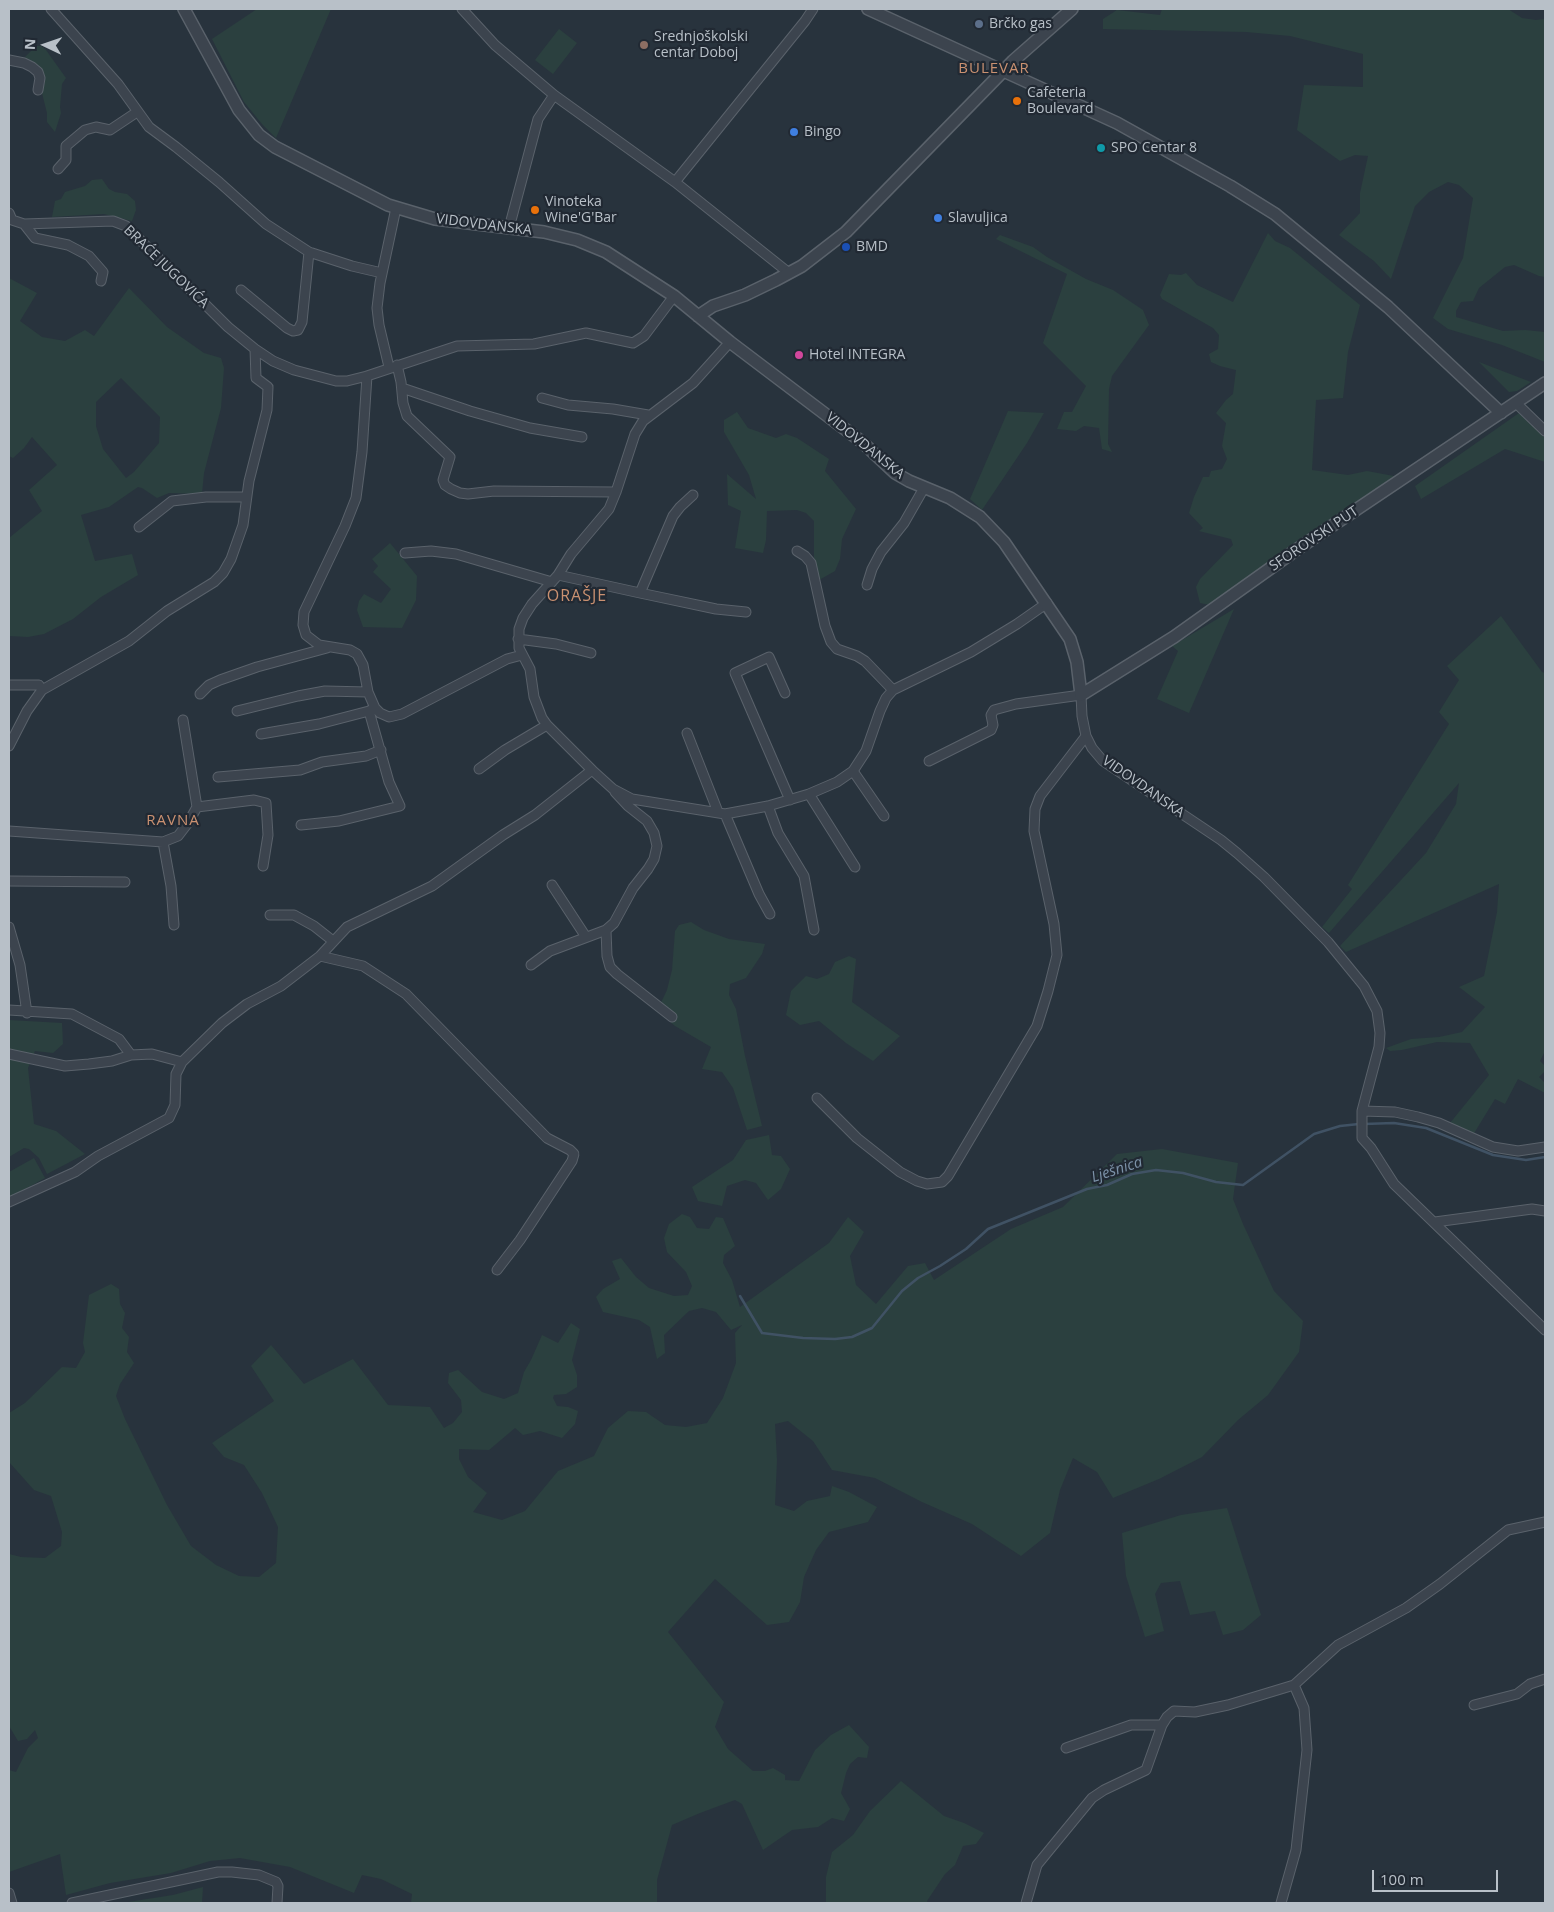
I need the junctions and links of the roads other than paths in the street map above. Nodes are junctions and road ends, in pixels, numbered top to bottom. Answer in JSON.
{"nodes":[{"id":1,"x":51,"y":9,"type":"edge"},
{"id":2,"x":185,"y":9,"type":"edge"},
{"id":3,"x":462,"y":9,"type":"edge"},
{"id":4,"x":813,"y":9,"type":"edge"},
{"id":5,"x":868,"y":9,"type":"edge"},
{"id":6,"x":1072,"y":9,"type":"edge"},
{"id":7,"x":9,"y":60,"type":"edge"},
{"id":8,"x":1002,"y":72,"type":"junction"},
{"id":9,"x":38,"y":90,"type":"dead end"},
{"id":10,"x":554,"y":95,"type":"junction"},
{"id":11,"x":137,"y":112,"type":"junction"},
{"id":12,"x":58,"y":169,"type":"dead end"},
{"id":13,"x":675,"y":182,"type":"junction"},
{"id":14,"x":396,"y":208,"type":"junction"},
{"id":15,"x":9,"y":213,"type":"edge"},
{"id":16,"x":24,"y":224,"type":"junction"},
{"id":17,"x":509,"y":228,"type":"junction"},
{"id":18,"x":309,"y":252,"type":"junction"},
{"id":19,"x":382,"y":273,"type":"junction"},
{"id":20,"x":789,"y":273,"type":"junction"},
{"id":21,"x":101,"y":282,"type":"dead end"},
{"id":22,"x":242,"y":290,"type":"dead end"},
{"id":23,"x":674,"y":296,"type":"junction"},
{"id":24,"x":698,"y":316,"type":"junction"},
{"id":25,"x":730,"y":342,"type":"junction"},
{"id":26,"x":254,"y":349,"type":"junction"},
{"id":27,"x":393,"y":366,"type":"junction"},
{"id":28,"x":367,"y":376,"type":"junction"},
{"id":29,"x":1545,"y":382,"type":"edge"},
{"id":30,"x":402,"y":388,"type":"junction"},
{"id":31,"x":542,"y":398,"type":"dead end"},
{"id":32,"x":1516,"y":402,"type":"junction"},
{"id":33,"x":1501,"y":413,"type":"junction"},
{"id":34,"x":648,"y":415,"type":"junction"},
{"id":35,"x":1545,"y":431,"type":"edge"},
{"id":36,"x":582,"y":437,"type":"dead end"},
{"id":37,"x":924,"y":488,"type":"junction"},
{"id":38,"x":616,"y":492,"type":"junction"},
{"id":39,"x":693,"y":495,"type":"dead end"},
{"id":40,"x":246,"y":497,"type":"junction"},
{"id":41,"x":139,"y":527,"type":"dead end"},
{"id":42,"x":797,"y":550,"type":"dead end"},
{"id":43,"x":405,"y":553,"type":"dead end"},
{"id":44,"x":555,"y":578,"type":"junction"},
{"id":45,"x":867,"y":585,"type":"dead end"},
{"id":46,"x":640,"y":593,"type":"junction"},
{"id":47,"x":1046,"y":603,"type":"junction"},
{"id":48,"x":746,"y":612,"type":"dead end"},
{"id":49,"x":518,"y":639,"type":"junction"},
{"id":50,"x":326,"y":648,"type":"junction"},
{"id":51,"x":591,"y":653,"type":"dead end"},
{"id":52,"x":522,"y":655,"type":"junction"},
{"id":53,"x":9,"y":685,"type":"edge"},
{"id":54,"x":42,"y":690,"type":"junction"},
{"id":55,"x":893,"y":690,"type":"junction"},
{"id":56,"x":368,"y":692,"type":"junction"},
{"id":57,"x":785,"y":693,"type":"dead end"},
{"id":58,"x":200,"y":694,"type":"dead end"},
{"id":59,"x":1081,"y":695,"type":"junction"},
{"id":60,"x":372,"y":710,"type":"junction"},
{"id":61,"x":236,"y":711,"type":"dead end"},
{"id":62,"x":183,"y":720,"type":"dead end"},
{"id":63,"x":547,"y":725,"type":"junction"},
{"id":64,"x":687,"y":733,"type":"dead end"},
{"id":65,"x":261,"y":734,"type":"dead end"},
{"id":66,"x":1086,"y":736,"type":"junction"},
{"id":67,"x":9,"y":746,"type":"edge"},
{"id":68,"x":381,"y":750,"type":"junction"},
{"id":69,"x":929,"y":761,"type":"dead end"},
{"id":70,"x":480,"y":769,"type":"dead end"},
{"id":71,"x":592,"y":770,"type":"junction"},
{"id":72,"x":853,"y":771,"type":"junction"},
{"id":73,"x":218,"y":778,"type":"dead end"},
{"id":74,"x":613,"y":789,"type":"junction"},
{"id":75,"x":809,"y":794,"type":"junction"},
{"id":76,"x":790,"y":800,"type":"junction"},
{"id":77,"x":768,"y":806,"type":"junction"},
{"id":78,"x":197,"y":807,"type":"junction"},
{"id":79,"x":722,"y":813,"type":"junction"},
{"id":80,"x":884,"y":816,"type":"dead end"},
{"id":81,"x":301,"y":825,"type":"dead end"},
{"id":82,"x":9,"y":831,"type":"edge"},
{"id":83,"x":163,"y":842,"type":"junction"},
{"id":84,"x":262,"y":866,"type":"dead end"},
{"id":85,"x":855,"y":867,"type":"dead end"},
{"id":86,"x":9,"y":881,"type":"edge"},
{"id":87,"x":125,"y":882,"type":"dead end"},
{"id":88,"x":552,"y":885,"type":"dead end"},
{"id":89,"x":770,"y":914,"type":"dead end"},
{"id":90,"x":270,"y":915,"type":"dead end"},
{"id":91,"x":174,"y":926,"type":"dead end"},
{"id":92,"x":9,"y":927,"type":"edge"},
{"id":93,"x":606,"y":930,"type":"junction"},
{"id":94,"x":814,"y":930,"type":"dead end"},
{"id":95,"x":586,"y":937,"type":"junction"},
{"id":96,"x":332,"y":941,"type":"junction"},
{"id":97,"x":320,"y":956,"type":"junction"},
{"id":98,"x":531,"y":965,"type":"dead end"},
{"id":99,"x":9,"y":1010,"type":"edge"},
{"id":100,"x":27,"y":1013,"type":"junction"},
{"id":101,"x":672,"y":1017,"type":"dead end"},
{"id":102,"x":9,"y":1054,"type":"edge"},
{"id":103,"x":131,"y":1055,"type":"junction"},
{"id":104,"x":182,"y":1062,"type":"junction"},
{"id":105,"x":817,"y":1098,"type":"dead end"},
{"id":106,"x":1362,"y":1115,"type":"junction"},
{"id":107,"x":1545,"y":1147,"type":"edge"},
{"id":108,"x":9,"y":1202,"type":"edge"},
{"id":109,"x":1545,"y":1211,"type":"edge"},
{"id":110,"x":1435,"y":1222,"type":"junction"},
{"id":111,"x":498,"y":1270,"type":"dead end"},
{"id":112,"x":1545,"y":1330,"type":"edge"},
{"id":113,"x":1545,"y":1522,"type":"edge"},
{"id":114,"x":1545,"y":1679,"type":"edge"},
{"id":115,"x":1294,"y":1685,"type":"junction"},
{"id":116,"x":1474,"y":1705,"type":"dead end"},
{"id":117,"x":1162,"y":1725,"type":"junction"},
{"id":118,"x":1066,"y":1748,"type":"dead end"},
{"id":119,"x":9,"y":1893,"type":"edge"},
{"id":120,"x":12,"y":1903,"type":"edge"},
{"id":121,"x":72,"y":1903,"type":"edge"},
{"id":122,"x":277,"y":1903,"type":"edge"},
{"id":123,"x":1026,"y":1903,"type":"edge"},
{"id":124,"x":1281,"y":1903,"type":"edge"}],
"edges":[{"from":1,"to":11,"type":"street"},
{"from":2,"to":14,"type":"street","name":"VIDOVDANSKA"},
{"from":3,"to":10,"type":"street"},
{"from":4,"to":13,"type":"street"},
{"from":5,"to":8,"type":"street"},
{"from":6,"to":8,"type":"street"},
{"from":7,"to":9,"type":"street"},
{"from":8,"to":20,"type":"street"},
{"from":8,"to":33,"type":"street"},
{"from":10,"to":13,"type":"street"},
{"from":10,"to":17,"type":"street"},
{"from":11,"to":12,"type":"street"},
{"from":11,"to":18,"type":"street"},
{"from":13,"to":20,"type":"street"},
{"from":14,"to":17,"type":"street","name":"VIDOVDANSKA"},
{"from":14,"to":19,"type":"street"},
{"from":15,"to":16,"type":"street"},
{"from":16,"to":21,"type":"street"},
{"from":16,"to":26,"type":"street","name":"BRAĆE JUGOVIĆA"},
{"from":17,"to":23,"type":"street","name":"VIDOVDANSKA"},
{"from":18,"to":19,"type":"street"},
{"from":18,"to":22,"type":"street"},
{"from":19,"to":27,"type":"street"},
{"from":20,"to":24,"type":"street"},
{"from":23,"to":24,"type":"street","name":"VIDOVDANSKA"},
{"from":23,"to":27,"type":"street","name":"BRAĆE JUGOVIĆA"},
{"from":24,"to":25,"type":"street","name":"VIDOVDANSKA"},
{"from":25,"to":34,"type":"street"},
{"from":25,"to":37,"type":"street","name":"VIDOVDANSKA"},
{"from":26,"to":28,"type":"street","name":"BRAĆE JUGOVIĆA"},
{"from":26,"to":40,"type":"street"},
{"from":27,"to":28,"type":"street","name":"BRAĆE JUGOVIĆA"},
{"from":27,"to":30,"type":"street"},
{"from":28,"to":50,"type":"street"},
{"from":29,"to":32,"type":"street","name":"SFOROVSKI PUT"},
{"from":30,"to":36,"type":"street"},
{"from":30,"to":38,"type":"street"},
{"from":31,"to":34,"type":"street"},
{"from":32,"to":33,"type":"street","name":"SFOROVSKI PUT"},
{"from":32,"to":35,"type":"street"},
{"from":33,"to":59,"type":"street","name":"SFOROVSKI PUT"},
{"from":34,"to":38,"type":"street"},
{"from":37,"to":45,"type":"street"},
{"from":37,"to":47,"type":"street","name":"VIDOVDANSKA"},
{"from":38,"to":44,"type":"street"},
{"from":39,"to":46,"type":"street"},
{"from":40,"to":41,"type":"street"},
{"from":40,"to":54,"type":"street"},
{"from":42,"to":55,"type":"street"},
{"from":43,"to":44,"type":"street"},
{"from":44,"to":46,"type":"street"},
{"from":44,"to":49,"type":"street"},
{"from":46,"to":48,"type":"street"},
{"from":47,"to":55,"type":"street"},
{"from":47,"to":59,"type":"street","name":"VIDOVDANSKA"},
{"from":49,"to":51,"type":"street"},
{"from":49,"to":52,"type":"street"},
{"from":50,"to":56,"type":"street"},
{"from":50,"to":58,"type":"street"},
{"from":52,"to":60,"type":"street"},
{"from":52,"to":63,"type":"street"},
{"from":53,"to":54,"type":"street"},
{"from":54,"to":67,"type":"street"},
{"from":55,"to":72,"type":"street"},
{"from":56,"to":60,"type":"street"},
{"from":56,"to":61,"type":"street"},
{"from":57,"to":76,"type":"street"},
{"from":59,"to":66,"type":"street","name":"VIDOVDANSKA"},
{"from":59,"to":69,"type":"street"},
{"from":60,"to":65,"type":"street"},
{"from":60,"to":68,"type":"street"},
{"from":62,"to":78,"type":"street"},
{"from":63,"to":70,"type":"street"},
{"from":63,"to":71,"type":"street"},
{"from":64,"to":79,"type":"street"},
{"from":66,"to":105,"type":"street"},
{"from":66,"to":106,"type":"street","name":"VIDOVDANSKA"},
{"from":68,"to":73,"type":"street"},
{"from":68,"to":81,"type":"street"},
{"from":71,"to":74,"type":"street"},
{"from":71,"to":96,"type":"street"},
{"from":72,"to":75,"type":"street"},
{"from":72,"to":80,"type":"street"},
{"from":74,"to":79,"type":"street"},
{"from":74,"to":93,"type":"street"},
{"from":75,"to":76,"type":"street"},
{"from":75,"to":85,"type":"street"},
{"from":76,"to":77,"type":"street"},
{"from":77,"to":79,"type":"street"},
{"from":77,"to":94,"type":"street"},
{"from":78,"to":83,"type":"street"},
{"from":78,"to":84,"type":"street"},
{"from":79,"to":89,"type":"street"},
{"from":82,"to":83,"type":"street"},
{"from":83,"to":91,"type":"street"},
{"from":86,"to":87,"type":"street"},
{"from":88,"to":95,"type":"street"},
{"from":90,"to":96,"type":"street"},
{"from":92,"to":100,"type":"street"},
{"from":93,"to":95,"type":"street"},
{"from":93,"to":101,"type":"street"},
{"from":95,"to":98,"type":"street"},
{"from":96,"to":97,"type":"street"},
{"from":97,"to":104,"type":"street"},
{"from":97,"to":111,"type":"street"},
{"from":99,"to":100,"type":"street"},
{"from":100,"to":103,"type":"street"},
{"from":102,"to":103,"type":"street"},
{"from":103,"to":104,"type":"street"},
{"from":104,"to":108,"type":"street"},
{"from":106,"to":107,"type":"street"},
{"from":106,"to":110,"type":"street","name":"VIDOVDANSKA"},
{"from":109,"to":110,"type":"street"},
{"from":110,"to":112,"type":"street"},
{"from":113,"to":115,"type":"street"},
{"from":114,"to":116,"type":"street"},
{"from":115,"to":117,"type":"street"},
{"from":115,"to":124,"type":"street"},
{"from":117,"to":118,"type":"street"},
{"from":117,"to":123,"type":"street"},
{"from":119,"to":120,"type":"street"},
{"from":121,"to":122,"type":"street"}]}
